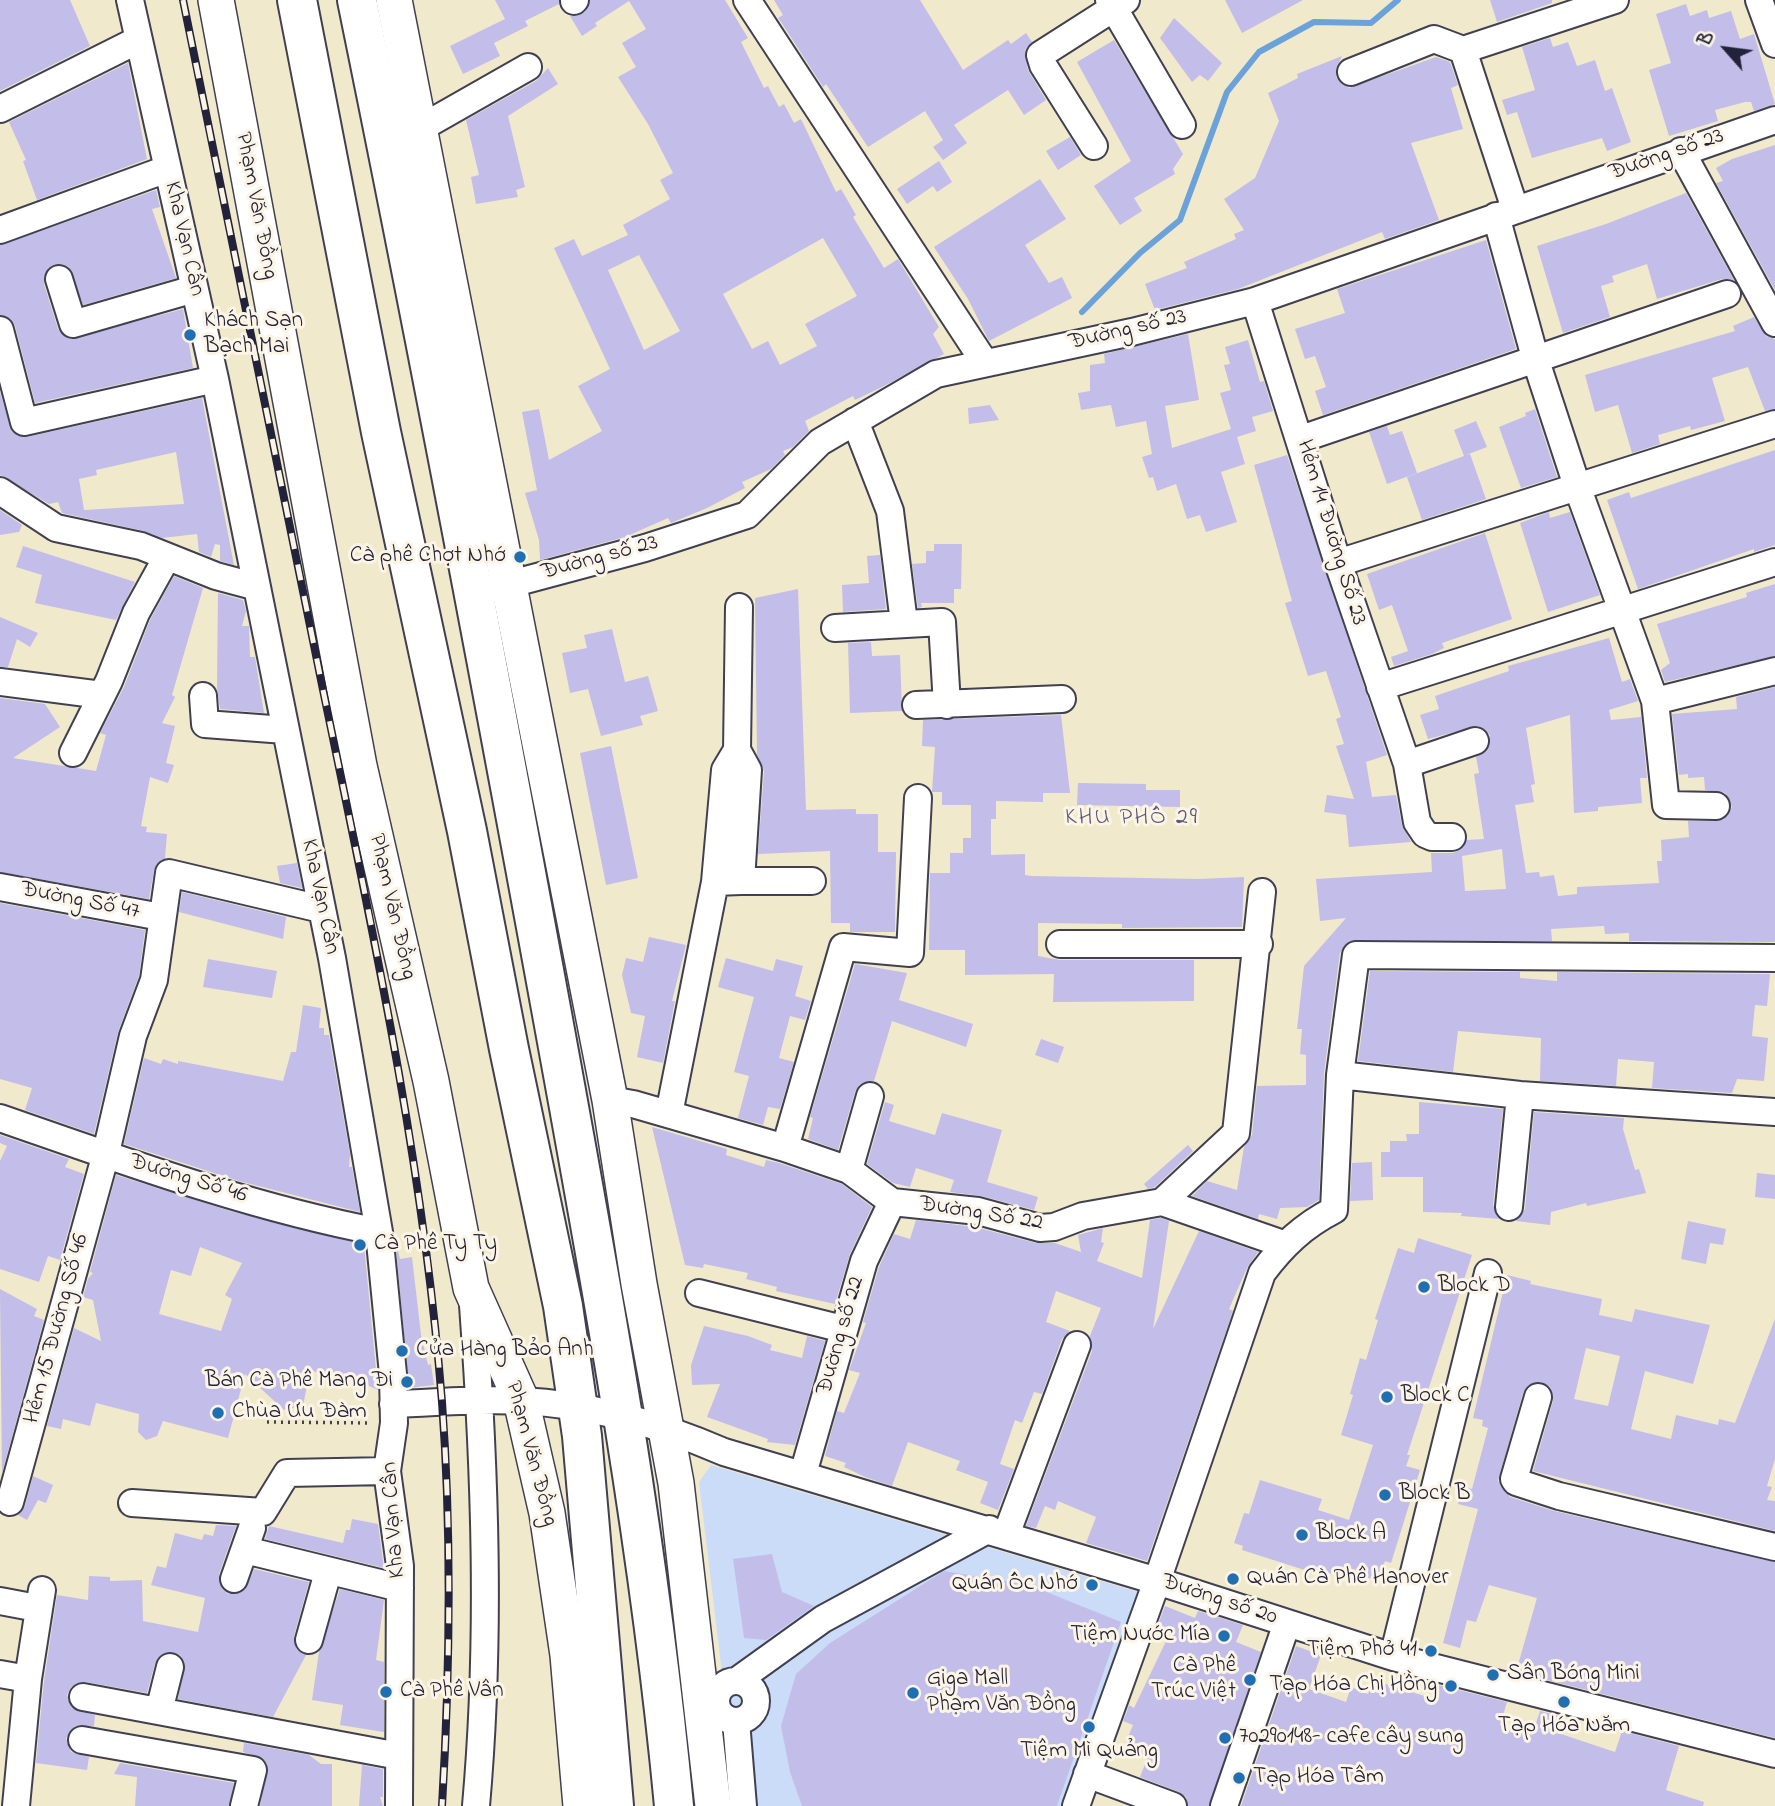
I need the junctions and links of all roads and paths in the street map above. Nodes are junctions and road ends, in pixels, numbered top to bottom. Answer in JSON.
{"nodes":[{"id":1,"x":130,"y":0,"type":"edge"},
{"id":2,"x":216,"y":0,"type":"edge"},
{"id":3,"x":296,"y":0,"type":"edge"},
{"id":4,"x":357,"y":0,"type":"edge"},
{"id":5,"x":394,"y":0,"type":"edge"},
{"id":6,"x":747,"y":0,"type":"edge"},
{"id":7,"x":1759,"y":0,"type":"edge"},
{"id":8,"x":1116,"y":2,"type":"edge"},
{"id":9,"x":1602,"y":2,"type":"edge"},
{"id":10,"x":138,"y":40,"type":"junction"},
{"id":11,"x":1775,"y":44,"type":"edge"},
{"id":12,"x":1463,"y":50,"type":"junction"},
{"id":13,"x":528,"y":67,"type":"dead end"},
{"id":14,"x":1351,"y":72,"type":"dead end"},
{"id":15,"x":0,"y":109,"type":"edge"},
{"id":16,"x":1775,"y":120,"type":"edge"},
{"id":17,"x":1182,"y":125,"type":"dead end"},
{"id":18,"x":419,"y":129,"type":"junction"},
{"id":19,"x":1094,"y":146,"type":"dead end"},
{"id":20,"x":1681,"y":151,"type":"junction"},
{"id":21,"x":167,"y":169,"type":"junction"},
{"id":22,"x":1505,"y":213,"type":"junction"},
{"id":23,"x":0,"y":230,"type":"edge"},
{"id":24,"x":59,"y":279,"type":"dead end"},
{"id":25,"x":194,"y":289,"type":"junction"},
{"id":26,"x":1727,"y":294,"type":"dead end"},
{"id":27,"x":1255,"y":300,"type":"junction"},
{"id":28,"x":1775,"y":323,"type":"edge"},
{"id":29,"x":0,"y":330,"type":"edge"},
{"id":30,"x":1536,"y":360,"type":"junction"},
{"id":31,"x":985,"y":363,"type":"junction"},
{"id":32,"x":215,"y":379,"type":"junction"},
{"id":33,"x":855,"y":421,"type":"junction"},
{"id":34,"x":1775,"y":424,"type":"edge"},
{"id":35,"x":1301,"y":439,"type":"junction"},
{"id":36,"x":1578,"y":489,"type":"junction"},
{"id":37,"x":0,"y":492,"type":"edge"},
{"id":38,"x":167,"y":557,"type":"junction"},
{"id":39,"x":1775,"y":562,"type":"edge"},
{"id":40,"x":1338,"y":563,"type":"junction"},
{"id":41,"x":257,"y":587,"type":"junction"},
{"id":42,"x":494,"y":588,"type":"junction"},
{"id":43,"x":739,"y":607,"type":"dead end"},
{"id":44,"x":1622,"y":611,"type":"junction"},
{"id":45,"x":904,"y":622,"type":"junction"},
{"id":46,"x":835,"y":628,"type":"dead end"},
{"id":47,"x":1775,"y":671,"type":"edge"},
{"id":48,"x":0,"y":682,"type":"edge"},
{"id":49,"x":1380,"y":687,"type":"junction"},
{"id":50,"x":102,"y":695,"type":"junction"},
{"id":51,"x":203,"y":696,"type":"dead end"},
{"id":52,"x":1062,"y":699,"type":"dead end"},
{"id":53,"x":1654,"y":701,"type":"junction"},
{"id":54,"x":916,"y":705,"type":"dead end"},
{"id":55,"x":947,"y":705,"type":"junction"},
{"id":56,"x":285,"y":730,"type":"junction"},
{"id":57,"x":1475,"y":741,"type":"dead end"},
{"id":58,"x":73,"y":753,"type":"dead end"},
{"id":59,"x":1407,"y":764,"type":"junction"},
{"id":60,"x":918,"y":798,"type":"dead end"},
{"id":61,"x":1716,"y":806,"type":"dead end"},
{"id":62,"x":1452,"y":837,"type":"dead end"},
{"id":63,"x":728,"y":881,"type":"junction"},
{"id":64,"x":812,"y":881,"type":"dead end"},
{"id":65,"x":0,"y":887,"type":"edge"},
{"id":66,"x":1262,"y":892,"type":"dead end"},
{"id":67,"x":321,"y":909,"type":"junction"},
{"id":68,"x":161,"y":918,"type":"junction"},
{"id":69,"x":1060,"y":944,"type":"dead end"},
{"id":70,"x":1259,"y":944,"type":"junction"},
{"id":71,"x":1775,"y":958,"type":"edge"},
{"id":72,"x":1340,"y":1075,"type":"junction"},
{"id":73,"x":870,"y":1096,"type":"dead end"},
{"id":74,"x":1520,"y":1096,"type":"junction"},
{"id":75,"x":610,"y":1100,"type":"junction"},
{"id":76,"x":1775,"y":1112,"type":"edge"},
{"id":77,"x":669,"y":1114,"type":"junction"},
{"id":78,"x":0,"y":1118,"type":"edge"},
{"id":79,"x":785,"y":1148,"type":"junction"},
{"id":80,"x":105,"y":1157,"type":"junction"},
{"id":81,"x":849,"y":1170,"type":"junction"},
{"id":82,"x":891,"y":1202,"type":"junction"},
{"id":83,"x":1162,"y":1202,"type":"junction"},
{"id":84,"x":1509,"y":1207,"type":"dead end"},
{"id":85,"x":379,"y":1232,"type":"junction"},
{"id":86,"x":1283,"y":1244,"type":"junction"},
{"id":87,"x":1488,"y":1273,"type":"dead end"},
{"id":88,"x":471,"y":1288,"type":"junction"},
{"id":89,"x":699,"y":1293,"type":"dead end"},
{"id":90,"x":843,"y":1329,"type":"junction"},
{"id":91,"x":1077,"y":1345,"type":"dead end"},
{"id":92,"x":1538,"y":1397,"type":"dead end"},
{"id":93,"x":520,"y":1400,"type":"junction"},
{"id":94,"x":480,"y":1402,"type":"junction"},
{"id":95,"x":578,"y":1406,"type":"junction"},
{"id":96,"x":393,"y":1413,"type":"junction"},
{"id":97,"x":625,"y":1417,"type":"junction"},
{"id":98,"x":267,"y":1422,"type":"dead end"},
{"id":99,"x":668,"y":1429,"type":"junction"},
{"id":100,"x":387,"y":1471,"type":"junction"},
{"id":101,"x":803,"y":1474,"type":"junction"},
{"id":102,"x":10,"y":1502,"type":"dead end"},
{"id":103,"x":132,"y":1503,"type":"dead end"},
{"id":104,"x":997,"y":1532,"type":"junction"},
{"id":105,"x":1775,"y":1547,"type":"edge"},
{"id":106,"x":328,"y":1572,"type":"junction"},
{"id":107,"x":233,"y":1579,"type":"dead end"},
{"id":108,"x":1157,"y":1581,"type":"junction"},
{"id":109,"x":400,"y":1588,"type":"junction"},
{"id":110,"x":0,"y":1601,"type":"edge"},
{"id":111,"x":1287,"y":1623,"type":"junction"},
{"id":112,"x":310,"y":1640,"type":"dead end"},
{"id":113,"x":1393,"y":1657,"type":"junction"},
{"id":114,"x":170,"y":1667,"type":"dead end"},
{"id":115,"x":0,"y":1674,"type":"edge"},
{"id":116,"x":28,"y":1679,"type":"junction"},
{"id":117,"x":83,"y":1697,"type":"dead end"},
{"id":118,"x":159,"y":1711,"type":"junction"},
{"id":119,"x":719,"y":1712,"type":"junction"},
{"id":120,"x":666,"y":1715,"type":"junction"},
{"id":121,"x":82,"y":1740,"type":"dead end"},
{"id":122,"x":1775,"y":1754,"type":"edge"},
{"id":123,"x":399,"y":1756,"type":"junction"},
{"id":124,"x":1087,"y":1774,"type":"junction"},
{"id":125,"x":11,"y":1790,"type":"edge"},
{"id":126,"x":244,"y":1806,"type":"edge"},
{"id":127,"x":399,"y":1806,"type":"edge"},
{"id":128,"x":476,"y":1806,"type":"edge"},
{"id":129,"x":581,"y":1806,"type":"edge"},
{"id":130,"x":614,"y":1806,"type":"edge"},
{"id":131,"x":674,"y":1806,"type":"edge"},
{"id":132,"x":713,"y":1806,"type":"edge"},
{"id":133,"x":743,"y":1806,"type":"edge"},
{"id":134,"x":1076,"y":1806,"type":"edge"},
{"id":135,"x":1173,"y":1806,"type":"edge"},
{"id":136,"x":1224,"y":1806,"type":"edge"}],
"edges":[{"from":1,"to":10,"type":"street","name":"Kha Vạn Cân"},
{"from":2,"to":88,"type":"main road","name":"Phạm Văn Đồng"},
{"from":3,"to":95,"type":"highway","name":"Phạm Văn Đồng"},
{"from":4,"to":42,"type":"highway"},
{"from":5,"to":18,"type":"main road"},
{"from":6,"to":31,"type":"street"},
{"from":7,"to":11,"type":"street"},
{"from":8,"to":17,"type":"street"},
{"from":8,"to":19,"type":"street"},
{"from":9,"to":12,"type":"street"},
{"from":10,"to":15,"type":"street"},
{"from":10,"to":21,"type":"street","name":"Kha Vạn Cân"},
{"from":12,"to":14,"type":"street"},
{"from":12,"to":22,"type":"street"},
{"from":13,"to":18,"type":"street"},
{"from":16,"to":20,"type":"street","name":"Đường số 23"},
{"from":18,"to":42,"type":"main road"},
{"from":20,"to":22,"type":"street","name":"Đường số 23"},
{"from":20,"to":28,"type":"street"},
{"from":21,"to":23,"type":"street"},
{"from":21,"to":25,"type":"street","name":"Kha Vạn Cân"},
{"from":22,"to":27,"type":"street","name":"Đường số 23"},
{"from":22,"to":30,"type":"street"},
{"from":24,"to":25,"type":"street"},
{"from":25,"to":32,"type":"street","name":"Kha Vạn Cân"},
{"from":26,"to":30,"type":"street"},
{"from":27,"to":31,"type":"street","name":"Đường số 23"},
{"from":27,"to":35,"type":"street","name":"Hẻm 14 Đường Số 23"},
{"from":29,"to":32,"type":"street"},
{"from":30,"to":35,"type":"street"},
{"from":30,"to":36,"type":"street"},
{"from":31,"to":33,"type":"street","name":"Đường số 23"},
{"from":32,"to":41,"type":"street","name":"Kha Vạn Cân"},
{"from":33,"to":42,"type":"street","name":"Đường số 23"},
{"from":33,"to":45,"type":"street"},
{"from":34,"to":36,"type":"street"},
{"from":35,"to":40,"type":"street","name":"Hẻm 14 Đường Số 23"},
{"from":36,"to":40,"type":"street"},
{"from":36,"to":44,"type":"street"},
{"from":37,"to":38,"type":"street"},
{"from":38,"to":41,"type":"street"},
{"from":38,"to":50,"type":"street"},
{"from":39,"to":44,"type":"street"},
{"from":40,"to":49,"type":"street","name":"Hẻm 14 Đường Số 23"},
{"from":41,"to":56,"type":"street","name":"Kha Vạn Cân"},
{"from":42,"to":75,"type":"main road"},
{"from":42,"to":97,"type":"highway"},
{"from":43,"to":63,"type":"street"},
{"from":44,"to":49,"type":"street"},
{"from":44,"to":53,"type":"street"},
{"from":45,"to":46,"type":"street"},
{"from":45,"to":55,"type":"street"},
{"from":47,"to":53,"type":"street"},
{"from":48,"to":50,"type":"street"},
{"from":49,"to":59,"type":"street","name":"Hẻm 14 Đường Số 23"},
{"from":50,"to":58,"type":"street"},
{"from":51,"to":56,"type":"street"},
{"from":52,"to":55,"type":"street"},
{"from":53,"to":61,"type":"street"},
{"from":54,"to":55,"type":"street"},
{"from":56,"to":67,"type":"street","name":"Kha Vạn Cân"},
{"from":57,"to":59,"type":"street"},
{"from":59,"to":62,"type":"street","name":"Hẻm 14 Đường Số 23"},
{"from":60,"to":79,"type":"street"},
{"from":63,"to":64,"type":"street"},
{"from":63,"to":77,"type":"street"},
{"from":65,"to":68,"type":"street","name":"Đường Số 47"},
{"from":66,"to":70,"type":"street"},
{"from":67,"to":68,"type":"street","name":"Hẻm 15 Đường Số 46"},
{"from":67,"to":85,"type":"street","name":"Kha Vạn Cân"},
{"from":68,"to":80,"type":"street","name":"Hẻm 15 Đường Số 46"},
{"from":69,"to":70,"type":"street"},
{"from":70,"to":83,"type":"street"},
{"from":71,"to":72,"type":"street"},
{"from":72,"to":74,"type":"street"},
{"from":72,"to":86,"type":"street"},
{"from":73,"to":81,"type":"street"},
{"from":74,"to":76,"type":"street"},
{"from":74,"to":84,"type":"street"},
{"from":75,"to":77,"type":"street","name":"Đường Số 22"},
{"from":75,"to":99,"type":"main road"},
{"from":77,"to":79,"type":"street","name":"Đường Số 22"},
{"from":78,"to":80,"type":"street","name":"Đường Số 46"},
{"from":79,"to":81,"type":"street","name":"Đường Số 22"},
{"from":80,"to":85,"type":"street","name":"Đường Số 46"},
{"from":80,"to":102,"type":"street","name":"Hẻm 15 Đường Số 46"},
{"from":81,"to":82,"type":"street","name":"Đường Số 22"},
{"from":82,"to":83,"type":"street","name":"Đường Số 22"},
{"from":82,"to":90,"type":"street","name":"Đường số 22"},
{"from":83,"to":86,"type":"street"},
{"from":85,"to":96,"type":"street","name":"Kha Vạn Cân"},
{"from":86,"to":108,"type":"street"},
{"from":87,"to":113,"type":"street"},
{"from":88,"to":93,"type":"main road","name":"Phạm Văn Đồng"},
{"from":88,"to":94,"type":"street"},
{"from":89,"to":90,"type":"street"},
{"from":90,"to":101,"type":"street","name":"Đường số 22"},
{"from":91,"to":104,"type":"street"},
{"from":92,"to":105,"type":"street"},
{"from":93,"to":94,"type":"street","name":"Đường số 20"},
{"from":93,"to":95,"type":"street","name":"Đường số 20"},
{"from":93,"to":129,"type":"main road","name":"Phạm Văn Đồng"},
{"from":94,"to":96,"type":"street"},
{"from":94,"to":128,"type":"street"},
{"from":95,"to":97,"type":"street","name":"Đường số 20"},
{"from":95,"to":130,"type":"highway","name":"Phạm Văn Đồng"},
{"from":96,"to":98,"type":"path"},
{"from":96,"to":100,"type":"street","name":"Kha Vạn Cân"},
{"from":97,"to":99,"type":"street","name":"Đường số 20"},
{"from":97,"to":120,"type":"highway"},
{"from":99,"to":101,"type":"street","name":"Đường số 20"},
{"from":99,"to":119,"type":"main road"},
{"from":100,"to":103,"type":"street"},
{"from":100,"to":109,"type":"street","name":"Kha Vạn Cân"},
{"from":101,"to":104,"type":"street","name":"Đường số 20"},
{"from":104,"to":108,"type":"street","name":"Đường số 20"},
{"from":104,"to":119,"type":"street"},
{"from":106,"to":107,"type":"street"},
{"from":106,"to":109,"type":"street"},
{"from":106,"to":112,"type":"street"},
{"from":108,"to":111,"type":"street","name":"Đường số 20"},
{"from":108,"to":124,"type":"street"},
{"from":109,"to":123,"type":"street","name":"Kha Vạn Cân"},
{"from":110,"to":116,"type":"street"},
{"from":111,"to":113,"type":"street","name":"Đường số 20"},
{"from":111,"to":136,"type":"street"},
{"from":113,"to":122,"type":"street","name":"Đường số 20"},
{"from":114,"to":118,"type":"street"},
{"from":115,"to":116,"type":"street"},
{"from":116,"to":125,"type":"street"},
{"from":117,"to":118,"type":"street"},
{"from":118,"to":123,"type":"street"},
{"from":119,"to":120,"type":"main road"},
{"from":119,"to":132,"type":"main road"},
{"from":119,"to":133,"type":"street"},
{"from":120,"to":131,"type":"highway"},
{"from":121,"to":126,"type":"street"},
{"from":123,"to":127,"type":"street","name":"Kha Vạn Cân"},
{"from":124,"to":134,"type":"street"},
{"from":124,"to":135,"type":"street"}]}
